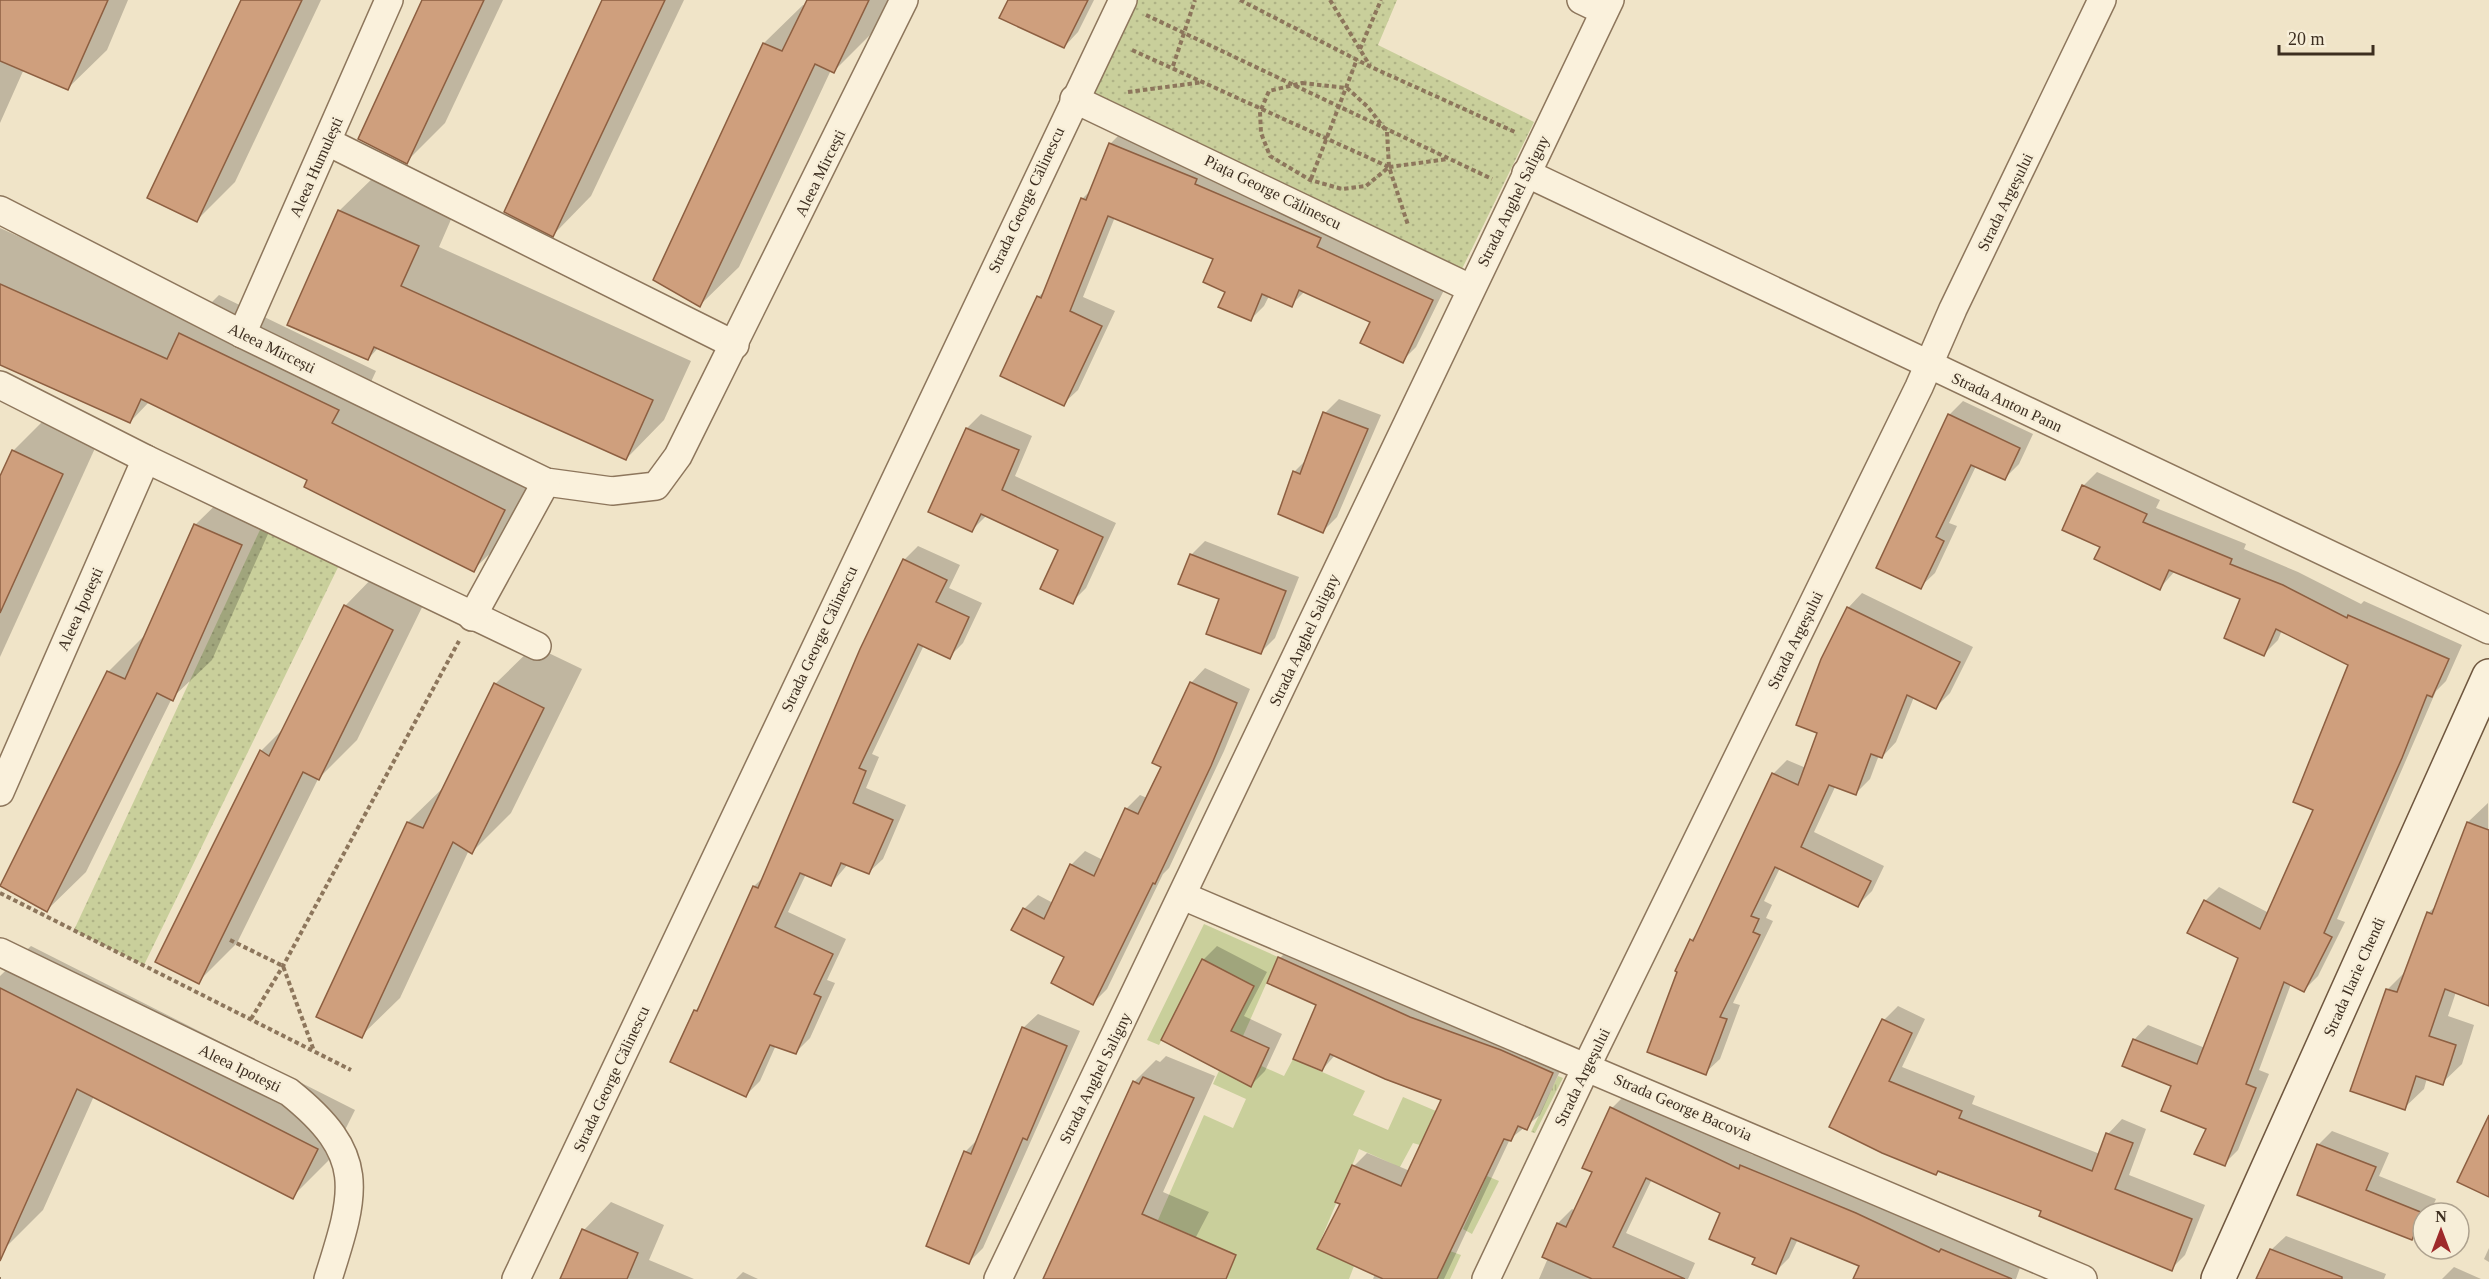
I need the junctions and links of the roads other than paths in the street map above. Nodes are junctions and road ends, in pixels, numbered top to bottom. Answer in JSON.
{"nodes":[{"id":1,"x":389,"y":0,"type":"edge"},
{"id":2,"x":904,"y":0,"type":"edge"},
{"id":3,"x":2102,"y":0,"type":"edge"},
{"id":4,"x":1598,"y":4,"type":"edge"},
{"id":5,"x":1133,"y":7,"type":"edge"},
{"id":6,"x":1074,"y":99,"type":"junction"},
{"id":7,"x":327,"y":142,"type":"junction"},
{"id":8,"x":1526,"y":173,"type":"junction"},
{"id":9,"x":0,"y":210,"type":"edge"},
{"id":10,"x":1470,"y":288,"type":"junction"},
{"id":11,"x":242,"y":334,"type":"junction"},
{"id":12,"x":735,"y":345,"type":"junction"},
{"id":13,"x":1928,"y":365,"type":"junction"},
{"id":14,"x":0,"y":385,"type":"edge"},
{"id":15,"x":146,"y":459,"type":"junction"},
{"id":16,"x":546,"y":482,"type":"junction"},
{"id":17,"x":472,"y":617,"type":"junction"},
{"id":18,"x":2489,"y":630,"type":"edge"},
{"id":19,"x":537,"y":646,"type":"dead end"},
{"id":20,"x":2489,"y":676,"type":"edge"},
{"id":21,"x":0,"y":792,"type":"edge"},
{"id":22,"x":1183,"y":896,"type":"junction"},
{"id":23,"x":0,"y":952,"type":"edge"},
{"id":24,"x":1587,"y":1066,"type":"junction"},
{"id":25,"x":328,"y":1279,"type":"edge"},
{"id":26,"x":516,"y":1279,"type":"edge"},
{"id":27,"x":998,"y":1279,"type":"edge"},
{"id":28,"x":1486,"y":1279,"type":"edge"},
{"id":29,"x":2083,"y":1279,"type":"edge"},
{"id":30,"x":2218,"y":1279,"type":"edge"}],
"edges":[{"from":1,"to":7,"type":"street","name":"Aleea Humulești"},
{"from":2,"to":12,"type":"street","name":"Aleea Mircești"},
{"from":3,"to":13,"type":"street","name":"Strada Argeșului"},
{"from":4,"to":8,"type":"street","name":"Strada Anghel Saligny"},
{"from":5,"to":6,"type":"street","name":"Strada George Călinescu"},
{"from":6,"to":10,"type":"street","name":"Piața George Călinescu"},
{"from":6,"to":26,"type":"street","name":"Strada George Călinescu"},
{"from":7,"to":11,"type":"street","name":"Aleea Humulești"},
{"from":7,"to":12,"type":"street"},
{"from":8,"to":10,"type":"street","name":"Strada Anghel Saligny"},
{"from":8,"to":13,"type":"street","name":"Strada Anton Pann"},
{"from":9,"to":11,"type":"street","name":"Aleea Mircești"},
{"from":10,"to":22,"type":"street","name":"Strada Anghel Saligny"},
{"from":11,"to":16,"type":"street","name":"Aleea Mircești"},
{"from":12,"to":16,"type":"street","name":"Aleea Mircești"},
{"from":13,"to":18,"type":"street","name":"Strada Anton Pann"},
{"from":13,"to":24,"type":"street","name":"Strada Argeșului"},
{"from":14,"to":15,"type":"street"},
{"from":15,"to":17,"type":"street"},
{"from":15,"to":21,"type":"street","name":"Aleea Ipotești"},
{"from":16,"to":17,"type":"street"},
{"from":17,"to":19,"type":"street"},
{"from":20,"to":30,"type":"street","name":"Strada Ilarie Chendi"},
{"from":22,"to":24,"type":"street","name":"Strada George Bacovia"},
{"from":22,"to":27,"type":"street","name":"Strada Anghel Saligny"},
{"from":23,"to":25,"type":"street","name":"Aleea Ipotești"},
{"from":24,"to":28,"type":"street","name":"Strada Argeșului"},
{"from":24,"to":29,"type":"street","name":"Strada George Bacovia"}]}
